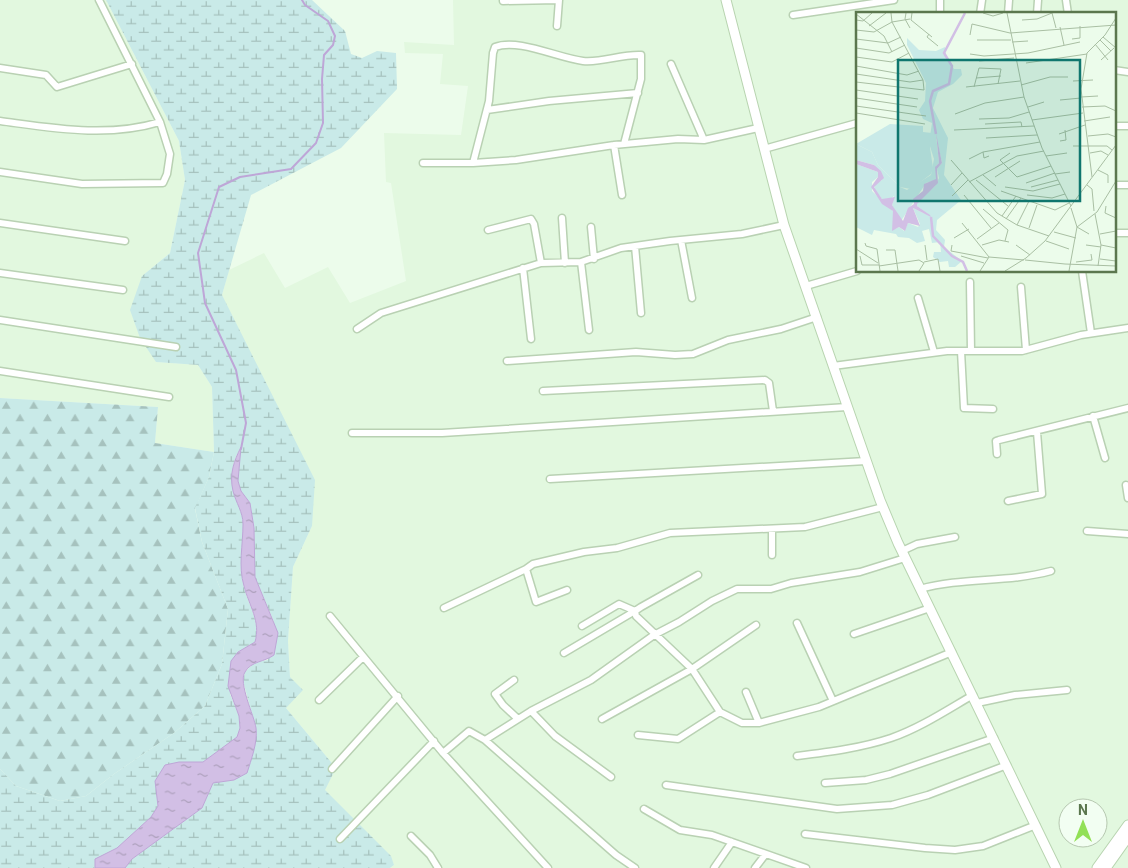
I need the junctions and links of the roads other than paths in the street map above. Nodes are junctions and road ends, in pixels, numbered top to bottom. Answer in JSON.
{"nodes":[{"id":1,"x":99,"y":0,"type":"edge"},
{"id":2,"x":559,"y":0,"type":"edge"},
{"id":3,"x":726,"y":0,"type":"edge"},
{"id":4,"x":894,"y":0,"type":"edge"},
{"id":5,"x":503,"y":1,"type":"edge"},
{"id":6,"x":793,"y":15,"type":"dead end"},
{"id":7,"x":557,"y":26,"type":"dead end"},
{"id":8,"x":132,"y":64,"type":"junction"},
{"id":9,"x":671,"y":64,"type":"dead end"},
{"id":10,"x":0,"y":68,"type":"edge"},
{"id":11,"x":638,"y":94,"type":"junction"},
{"id":12,"x":487,"y":110,"type":"junction"},
{"id":13,"x":0,"y":122,"type":"edge"},
{"id":14,"x":160,"y":122,"type":"junction"},
{"id":15,"x":856,"y":123,"type":"edge"},
{"id":16,"x":758,"y":128,"type":"junction"},
{"id":17,"x":704,"y":140,"type":"junction"},
{"id":18,"x":624,"y":144,"type":"junction"},
{"id":19,"x":614,"y":145,"type":"junction"},
{"id":20,"x":764,"y":150,"type":"junction"},
{"id":21,"x":423,"y":163,"type":"dead end"},
{"id":22,"x":473,"y":163,"type":"junction"},
{"id":23,"x":0,"y":172,"type":"edge"},
{"id":24,"x":622,"y":195,"type":"dead end"},
{"id":25,"x":562,"y":218,"type":"dead end"},
{"id":26,"x":0,"y":223,"type":"edge"},
{"id":27,"x":784,"y":224,"type":"junction"},
{"id":28,"x":591,"y":228,"type":"dead end"},
{"id":29,"x":488,"y":230,"type":"dead end"},
{"id":30,"x":681,"y":240,"type":"junction"},
{"id":31,"x":125,"y":241,"type":"dead end"},
{"id":32,"x":635,"y":246,"type":"junction"},
{"id":33,"x":594,"y":259,"type":"junction"},
{"id":34,"x":581,"y":262,"type":"junction"},
{"id":35,"x":541,"y":263,"type":"junction"},
{"id":36,"x":565,"y":263,"type":"junction"},
{"id":37,"x":523,"y":268,"type":"junction"},
{"id":38,"x":856,"y":271,"type":"edge"},
{"id":39,"x":1082,"y":272,"type":"edge"},
{"id":40,"x":0,"y":273,"type":"edge"},
{"id":41,"x":970,"y":282,"type":"dead end"},
{"id":42,"x":806,"y":286,"type":"junction"},
{"id":43,"x":1021,"y":287,"type":"dead end"},
{"id":44,"x":123,"y":290,"type":"dead end"},
{"id":45,"x":692,"y":298,"type":"dead end"},
{"id":46,"x":918,"y":298,"type":"dead end"},
{"id":47,"x":641,"y":313,"type":"dead end"},
{"id":48,"x":817,"y":317,"type":"junction"},
{"id":49,"x":0,"y":320,"type":"edge"},
{"id":50,"x":1128,"y":328,"type":"edge"},
{"id":51,"x":357,"y":329,"type":"dead end"},
{"id":52,"x":589,"y":330,"type":"dead end"},
{"id":53,"x":1091,"y":333,"type":"junction"},
{"id":54,"x":531,"y":339,"type":"dead end"},
{"id":55,"x":176,"y":347,"type":"dead end"},
{"id":56,"x":1026,"y":350,"type":"junction"},
{"id":57,"x":961,"y":351,"type":"junction"},
{"id":58,"x":970,"y":351,"type":"junction"},
{"id":59,"x":934,"y":352,"type":"junction"},
{"id":60,"x":507,"y":361,"type":"dead end"},
{"id":61,"x":833,"y":366,"type":"junction"},
{"id":62,"x":0,"y":370,"type":"edge"},
{"id":63,"x":543,"y":391,"type":"dead end"},
{"id":64,"x":169,"y":397,"type":"dead end"},
{"id":65,"x":847,"y":407,"type":"junction"},
{"id":66,"x":1128,"y":408,"type":"edge"},
{"id":67,"x":993,"y":409,"type":"dead end"},
{"id":68,"x":773,"y":411,"type":"junction"},
{"id":69,"x":1094,"y":416,"type":"junction"},
{"id":70,"x":352,"y":432,"type":"dead end"},
{"id":71,"x":1037,"y":432,"type":"junction"},
{"id":72,"x":997,"y":454,"type":"dead end"},
{"id":73,"x":1105,"y":458,"type":"dead end"},
{"id":74,"x":866,"y":461,"type":"junction"},
{"id":75,"x":550,"y":479,"type":"dead end"},
{"id":76,"x":1126,"y":485,"type":"dead end"},
{"id":77,"x":1128,"y":498,"type":"edge"},
{"id":78,"x":1008,"y":501,"type":"dead end"},
{"id":79,"x":883,"y":507,"type":"junction"},
{"id":80,"x":772,"y":529,"type":"junction"},
{"id":81,"x":1087,"y":531,"type":"dead end"},
{"id":82,"x":1128,"y":534,"type":"edge"},
{"id":83,"x":955,"y":537,"type":"dead end"},
{"id":84,"x":772,"y":555,"type":"dead end"},
{"id":85,"x":903,"y":555,"type":"junction"},
{"id":86,"x":526,"y":569,"type":"junction"},
{"id":87,"x":1051,"y":572,"type":"dead end"},
{"id":88,"x":698,"y":575,"type":"dead end"},
{"id":89,"x":920,"y":589,"type":"junction"},
{"id":90,"x":567,"y":590,"type":"dead end"},
{"id":91,"x":444,"y":608,"type":"dead end"},
{"id":92,"x":930,"y":608,"type":"junction"},
{"id":93,"x":635,"y":612,"type":"junction"},
{"id":94,"x":330,"y":616,"type":"dead end"},
{"id":95,"x":797,"y":623,"type":"dead end"},
{"id":96,"x":756,"y":625,"type":"dead end"},
{"id":97,"x":582,"y":626,"type":"dead end"},
{"id":98,"x":854,"y":634,"type":"dead end"},
{"id":99,"x":654,"y":635,"type":"junction"},
{"id":100,"x":952,"y":652,"type":"junction"},
{"id":101,"x":564,"y":653,"type":"dead end"},
{"id":102,"x":363,"y":657,"type":"junction"},
{"id":103,"x":692,"y":669,"type":"junction"},
{"id":104,"x":514,"y":680,"type":"dead end"},
{"id":105,"x":1067,"y":690,"type":"dead end"},
{"id":106,"x":746,"y":692,"type":"dead end"},
{"id":107,"x":398,"y":696,"type":"junction"},
{"id":108,"x":975,"y":699,"type":"junction"},
{"id":109,"x":319,"y":700,"type":"dead end"},
{"id":110,"x":833,"y":701,"type":"junction"},
{"id":111,"x":531,"y":711,"type":"junction"},
{"id":112,"x":720,"y":712,"type":"junction"},
{"id":113,"x":518,"y":719,"type":"junction"},
{"id":114,"x":602,"y":719,"type":"dead end"},
{"id":115,"x":759,"y":723,"type":"junction"},
{"id":116,"x":638,"y":735,"type":"dead end"},
{"id":117,"x":994,"y":738,"type":"junction"},
{"id":118,"x":485,"y":740,"type":"junction"},
{"id":119,"x":434,"y":741,"type":"junction"},
{"id":120,"x":443,"y":752,"type":"junction"},
{"id":121,"x":797,"y":756,"type":"dead end"},
{"id":122,"x":1007,"y":765,"type":"junction"},
{"id":123,"x":332,"y":769,"type":"dead end"},
{"id":124,"x":611,"y":777,"type":"dead end"},
{"id":125,"x":825,"y":784,"type":"dead end"},
{"id":126,"x":666,"y":785,"type":"dead end"},
{"id":127,"x":644,"y":809,"type":"dead end"},
{"id":128,"x":1036,"y":825,"type":"junction"},
{"id":129,"x":1128,"y":825,"type":"edge"},
{"id":130,"x":805,"y":834,"type":"dead end"},
{"id":131,"x":411,"y":836,"type":"dead end"},
{"id":132,"x":1128,"y":837,"type":"edge"},
{"id":133,"x":340,"y":839,"type":"dead end"},
{"id":134,"x":732,"y":842,"type":"junction"},
{"id":135,"x":765,"y":855,"type":"junction"},
{"id":136,"x":438,"y":868,"type":"edge"},
{"id":137,"x":548,"y":868,"type":"edge"},
{"id":138,"x":635,"y":868,"type":"edge"},
{"id":139,"x":714,"y":868,"type":"edge"},
{"id":140,"x":755,"y":868,"type":"edge"},
{"id":141,"x":806,"y":868,"type":"edge"},
{"id":142,"x":1056,"y":868,"type":"edge"},
{"id":143,"x":1097,"y":868,"type":"edge"},
{"id":144,"x":1106,"y":868,"type":"edge"}],
"edges":[{"from":1,"to":8,"type":"street"},
{"from":2,"to":5,"type":"street"},
{"from":2,"to":7,"type":"street"},
{"from":3,"to":16,"type":"street"},
{"from":4,"to":6,"type":"street"},
{"from":8,"to":10,"type":"street"},
{"from":8,"to":14,"type":"street"},
{"from":9,"to":17,"type":"street"},
{"from":11,"to":12,"type":"street"},
{"from":11,"to":12,"type":"street"},
{"from":11,"to":18,"type":"street"},
{"from":12,"to":22,"type":"street"},
{"from":13,"to":14,"type":"street"},
{"from":14,"to":23,"type":"street"},
{"from":15,"to":20,"type":"street"},
{"from":16,"to":17,"type":"street"},
{"from":16,"to":20,"type":"street"},
{"from":17,"to":18,"type":"street"},
{"from":18,"to":19,"type":"street"},
{"from":19,"to":22,"type":"street"},
{"from":19,"to":24,"type":"street"},
{"from":20,"to":27,"type":"street"},
{"from":21,"to":22,"type":"street"},
{"from":25,"to":36,"type":"street"},
{"from":26,"to":31,"type":"street"},
{"from":27,"to":30,"type":"street"},
{"from":27,"to":42,"type":"street"},
{"from":28,"to":33,"type":"street"},
{"from":29,"to":35,"type":"street"},
{"from":30,"to":32,"type":"street"},
{"from":30,"to":45,"type":"street"},
{"from":32,"to":33,"type":"street"},
{"from":32,"to":47,"type":"street"},
{"from":33,"to":34,"type":"street"},
{"from":34,"to":36,"type":"street"},
{"from":34,"to":52,"type":"street"},
{"from":35,"to":36,"type":"street"},
{"from":35,"to":37,"type":"street"},
{"from":37,"to":51,"type":"street"},
{"from":37,"to":54,"type":"street"},
{"from":38,"to":42,"type":"street"},
{"from":39,"to":53,"type":"street"},
{"from":40,"to":44,"type":"street"},
{"from":41,"to":58,"type":"street"},
{"from":42,"to":48,"type":"street"},
{"from":43,"to":56,"type":"street"},
{"from":46,"to":59,"type":"street"},
{"from":48,"to":60,"type":"street"},
{"from":48,"to":61,"type":"street"},
{"from":49,"to":55,"type":"street"},
{"from":50,"to":53,"type":"street"},
{"from":53,"to":56,"type":"street"},
{"from":56,"to":58,"type":"street"},
{"from":57,"to":58,"type":"street"},
{"from":57,"to":59,"type":"street"},
{"from":57,"to":67,"type":"street"},
{"from":59,"to":61,"type":"street"},
{"from":61,"to":65,"type":"street"},
{"from":62,"to":64,"type":"street"},
{"from":63,"to":68,"type":"street"},
{"from":65,"to":68,"type":"street"},
{"from":65,"to":74,"type":"street"},
{"from":66,"to":69,"type":"street"},
{"from":68,"to":70,"type":"street"},
{"from":69,"to":71,"type":"street"},
{"from":69,"to":73,"type":"street"},
{"from":71,"to":72,"type":"street"},
{"from":71,"to":78,"type":"street"},
{"from":74,"to":75,"type":"street"},
{"from":74,"to":79,"type":"street"},
{"from":76,"to":77,"type":"street"},
{"from":79,"to":80,"type":"street"},
{"from":79,"to":85,"type":"street"},
{"from":80,"to":84,"type":"street"},
{"from":80,"to":86,"type":"street"},
{"from":81,"to":82,"type":"street"},
{"from":83,"to":85,"type":"street"},
{"from":85,"to":89,"type":"street"},
{"from":85,"to":99,"type":"street"},
{"from":86,"to":90,"type":"street"},
{"from":86,"to":91,"type":"street"},
{"from":87,"to":89,"type":"street"},
{"from":88,"to":93,"type":"street"},
{"from":89,"to":92,"type":"street"},
{"from":92,"to":98,"type":"street"},
{"from":92,"to":100,"type":"street"},
{"from":93,"to":97,"type":"street"},
{"from":93,"to":99,"type":"street"},
{"from":93,"to":101,"type":"street"},
{"from":94,"to":102,"type":"street"},
{"from":95,"to":110,"type":"street"},
{"from":96,"to":103,"type":"street"},
{"from":99,"to":103,"type":"street"},
{"from":99,"to":111,"type":"street"},
{"from":100,"to":108,"type":"street"},
{"from":100,"to":110,"type":"street"},
{"from":102,"to":107,"type":"street"},
{"from":102,"to":109,"type":"street"},
{"from":103,"to":112,"type":"street"},
{"from":103,"to":114,"type":"street"},
{"from":104,"to":113,"type":"street"},
{"from":105,"to":108,"type":"street"},
{"from":106,"to":115,"type":"street"},
{"from":107,"to":119,"type":"street"},
{"from":107,"to":123,"type":"street"},
{"from":108,"to":117,"type":"street"},
{"from":108,"to":121,"type":"street"},
{"from":110,"to":115,"type":"street"},
{"from":111,"to":113,"type":"street"},
{"from":111,"to":124,"type":"street"},
{"from":112,"to":115,"type":"street"},
{"from":112,"to":116,"type":"street"},
{"from":113,"to":118,"type":"street"},
{"from":117,"to":122,"type":"street"},
{"from":117,"to":125,"type":"street"},
{"from":118,"to":120,"type":"street"},
{"from":118,"to":138,"type":"street"},
{"from":119,"to":120,"type":"street"},
{"from":119,"to":133,"type":"street"},
{"from":120,"to":137,"type":"street"},
{"from":122,"to":126,"type":"street"},
{"from":122,"to":128,"type":"street"},
{"from":127,"to":134,"type":"street"},
{"from":128,"to":130,"type":"street"},
{"from":128,"to":142,"type":"street"},
{"from":129,"to":143,"type":"street"},
{"from":131,"to":136,"type":"street"},
{"from":132,"to":144,"type":"street"},
{"from":134,"to":135,"type":"street"},
{"from":134,"to":139,"type":"street"},
{"from":135,"to":140,"type":"street"},
{"from":135,"to":141,"type":"street"}]}
